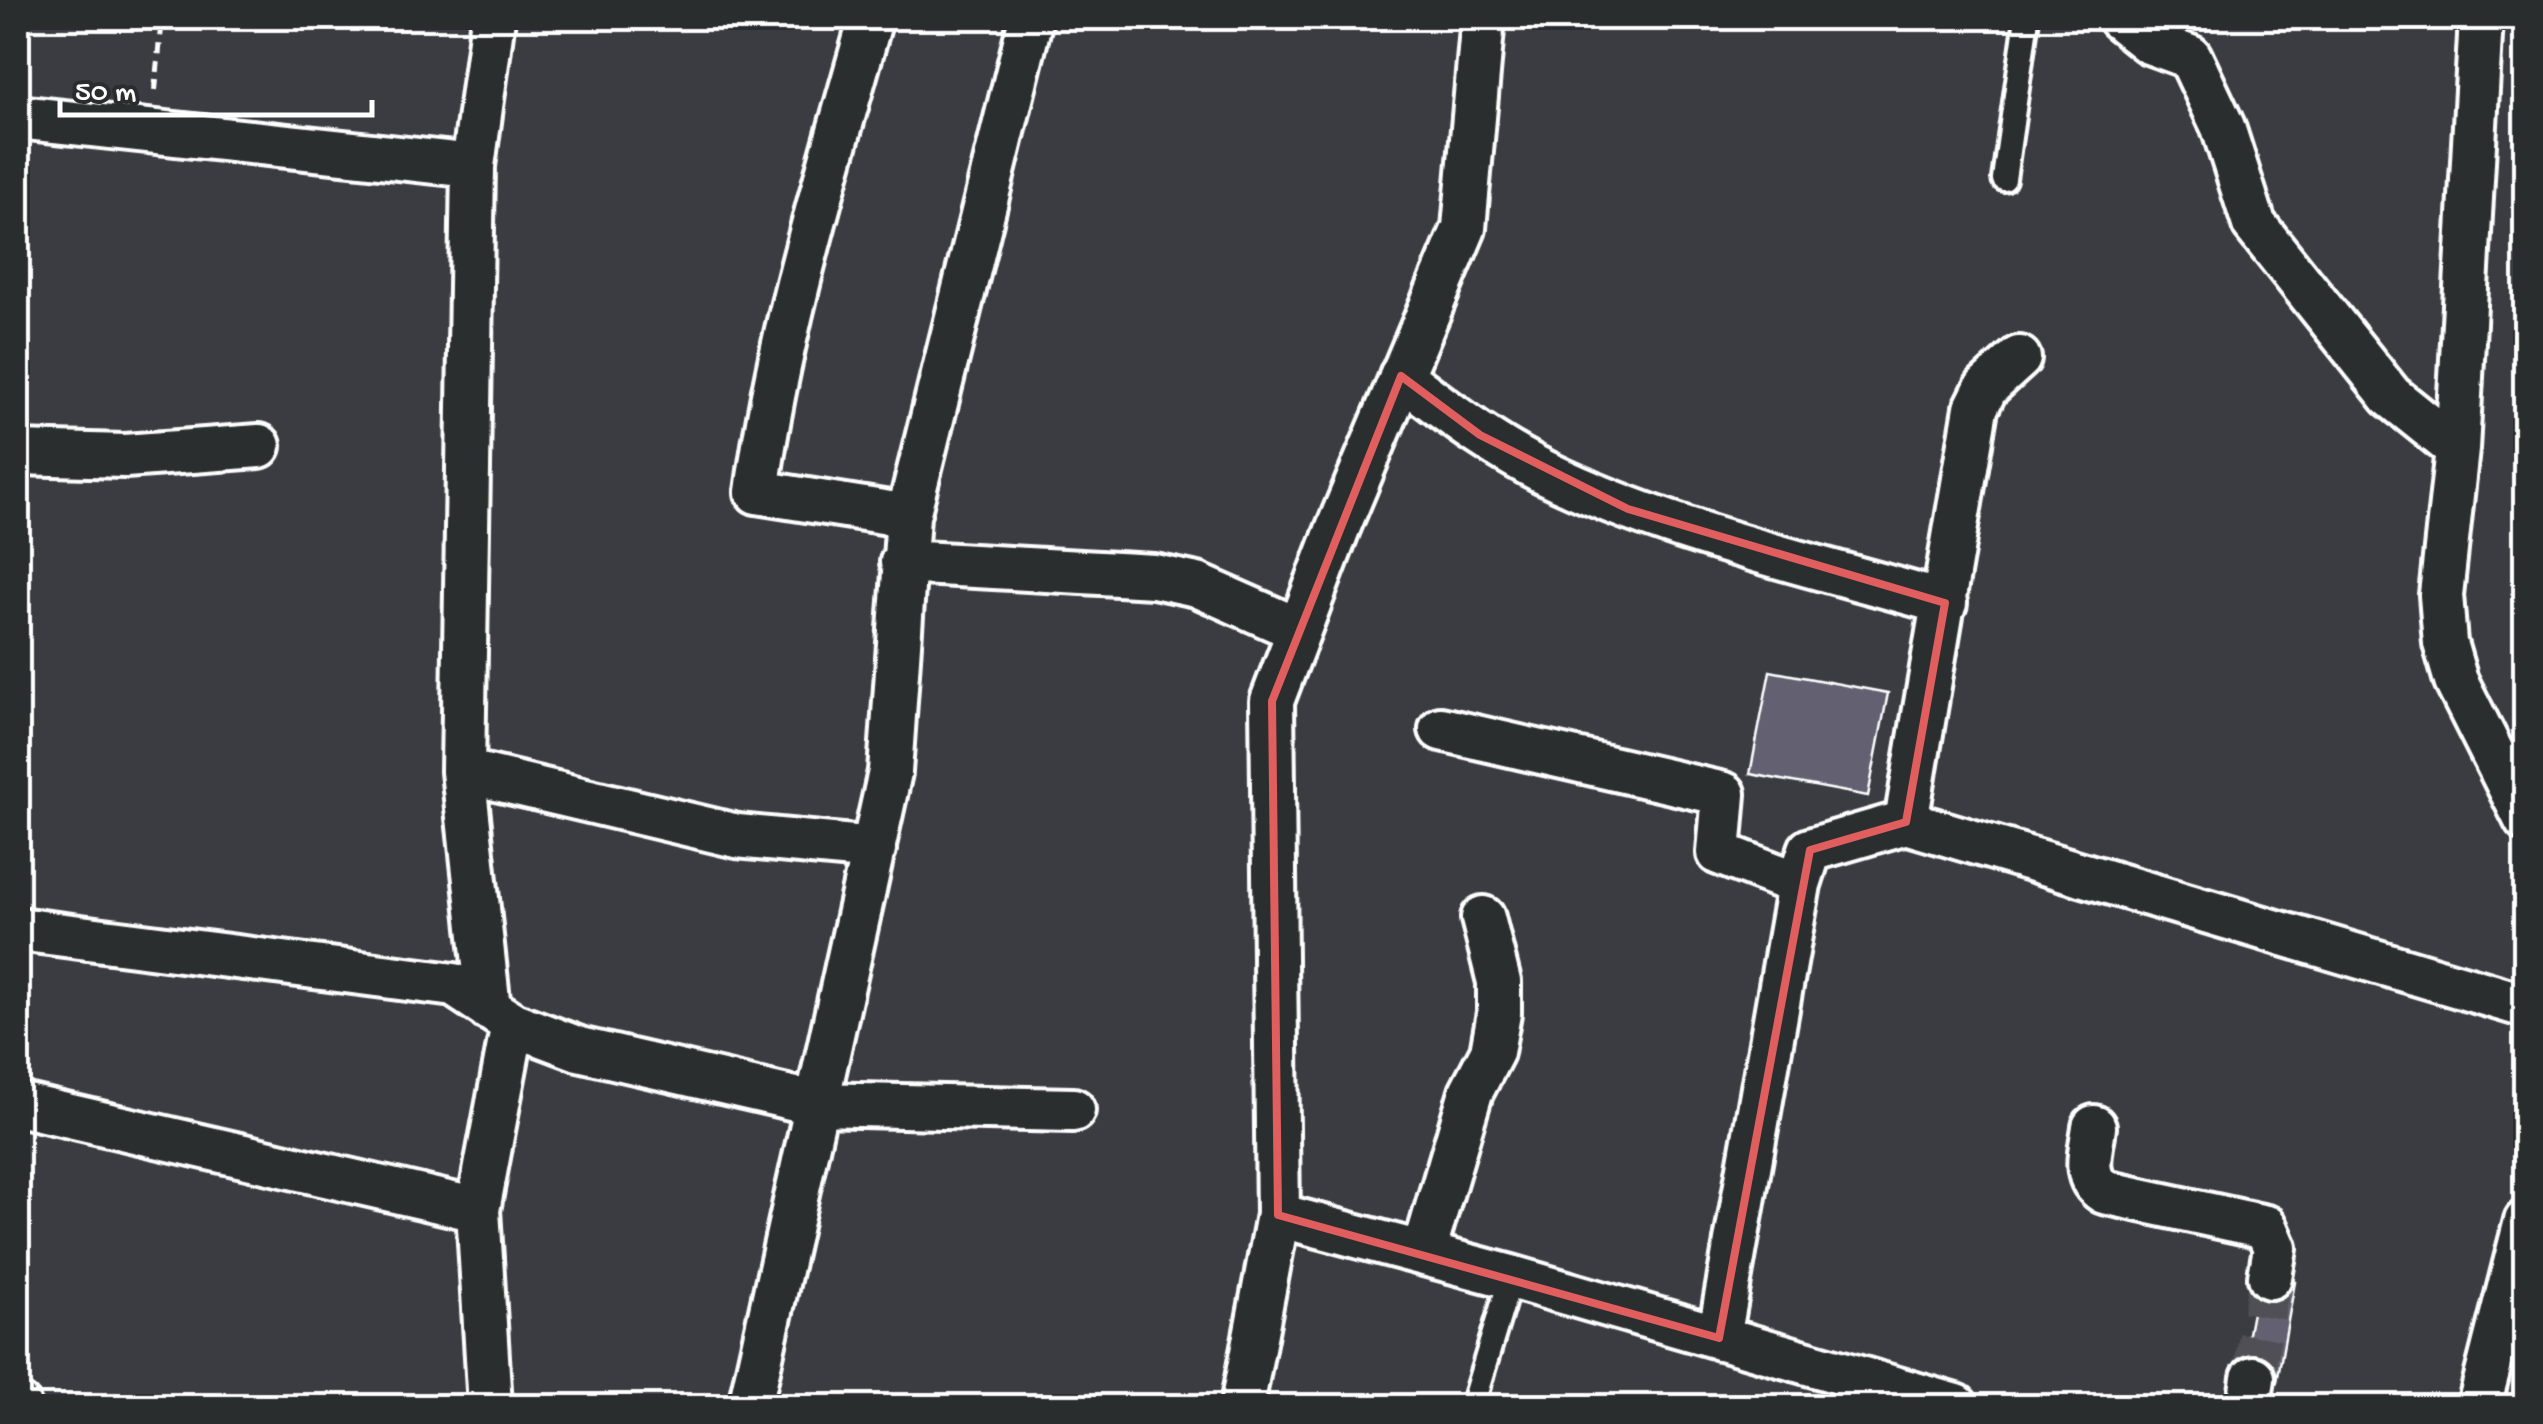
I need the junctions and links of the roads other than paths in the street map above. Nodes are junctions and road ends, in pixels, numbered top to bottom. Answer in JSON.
{"nodes":[{"id":1,"x":494,"y":18,"type":"edge"},
{"id":2,"x":870,"y":18,"type":"edge"},
{"id":3,"x":1032,"y":18,"type":"edge"},
{"id":4,"x":1483,"y":18,"type":"edge"},
{"id":5,"x":2026,"y":18,"type":"edge"},
{"id":6,"x":2119,"y":18,"type":"edge"},
{"id":7,"x":2481,"y":18,"type":"edge"},
{"id":8,"x":18,"y":117,"type":"edge"},
{"id":9,"x":474,"y":166,"type":"junction"},
{"id":10,"x":2004,"y":179,"type":"dead end"},
{"id":11,"x":2019,"y":358,"type":"dead end"},
{"id":12,"x":1401,"y":376,"type":"junction"},
{"id":13,"x":260,"y":446,"type":"dead end"},
{"id":14,"x":2457,"y":449,"type":"junction"},
{"id":15,"x":18,"y":453,"type":"edge"},
{"id":16,"x":908,"y":516,"type":"junction"},
{"id":17,"x":902,"y":562,"type":"junction"},
{"id":18,"x":1945,"y":603,"type":"junction"},
{"id":19,"x":1299,"y":630,"type":"junction"},
{"id":20,"x":1442,"y":729,"type":"dead end"},
{"id":21,"x":2512,"y":754,"type":"edge"},
{"id":22,"x":463,"y":770,"type":"junction"},
{"id":23,"x":2526,"y":820,"type":"edge"},
{"id":24,"x":1906,"y":822,"type":"junction"},
{"id":25,"x":874,"y":850,"type":"junction"},
{"id":26,"x":1800,"y":884,"type":"junction"},
{"id":27,"x":1482,"y":918,"type":"dead end"},
{"id":28,"x":18,"y":929,"type":"edge"},
{"id":29,"x":2526,"y":1006,"type":"edge"},
{"id":30,"x":501,"y":1016,"type":"junction"},
{"id":31,"x":18,"y":1104,"type":"edge"},
{"id":32,"x":818,"y":1104,"type":"junction"},
{"id":33,"x":1073,"y":1110,"type":"dead end"},
{"id":34,"x":2094,"y":1127,"type":"dead end"},
{"id":35,"x":478,"y":1210,"type":"junction"},
{"id":36,"x":1278,"y":1215,"type":"junction"},
{"id":37,"x":2526,"y":1220,"type":"edge"},
{"id":38,"x":1424,"y":1252,"type":"junction"},
{"id":39,"x":1511,"y":1276,"type":"junction"},
{"id":40,"x":2270,"y":1277,"type":"tunnel mouth"},
{"id":41,"x":1719,"y":1338,"type":"junction"},
{"id":42,"x":490,"y":1406,"type":"edge"},
{"id":43,"x":750,"y":1406,"type":"edge"},
{"id":44,"x":1242,"y":1406,"type":"edge"},
{"id":45,"x":1472,"y":1406,"type":"edge"},
{"id":46,"x":1956,"y":1406,"type":"edge"},
{"id":47,"x":2479,"y":1406,"type":"edge"}],
"edges":[{"from":1,"to":9,"type":"street"},
{"from":2,"to":16,"type":"street"},
{"from":3,"to":16,"type":"street"},
{"from":4,"to":12,"type":"street"},
{"from":5,"to":10,"type":"lane"},
{"from":6,"to":14,"type":"street"},
{"from":7,"to":14,"type":"street"},
{"from":8,"to":9,"type":"street"},
{"from":9,"to":22,"type":"street"},
{"from":11,"to":18,"type":"street"},
{"from":12,"to":18,"type":"street"},
{"from":12,"to":19,"type":"street"},
{"from":13,"to":15,"type":"street"},
{"from":14,"to":21,"type":"street"},
{"from":16,"to":17,"type":"street"},
{"from":17,"to":19,"type":"street"},
{"from":17,"to":25,"type":"street"},
{"from":18,"to":24,"type":"street"},
{"from":19,"to":36,"type":"street"},
{"from":20,"to":26,"type":"street"},
{"from":21,"to":23,"type":"street"},
{"from":22,"to":25,"type":"street"},
{"from":22,"to":30,"type":"street"},
{"from":24,"to":26,"type":"street"},
{"from":24,"to":29,"type":"street"},
{"from":25,"to":32,"type":"street"},
{"from":26,"to":41,"type":"street"},
{"from":27,"to":38,"type":"street"},
{"from":28,"to":30,"type":"street"},
{"from":30,"to":32,"type":"street"},
{"from":30,"to":35,"type":"street"},
{"from":31,"to":35,"type":"street"},
{"from":32,"to":33,"type":"street"},
{"from":32,"to":43,"type":"street"},
{"from":34,"to":40,"type":"street"},
{"from":35,"to":42,"type":"street"},
{"from":36,"to":38,"type":"street"},
{"from":36,"to":44,"type":"street"},
{"from":37,"to":47,"type":"street"},
{"from":38,"to":39,"type":"street"},
{"from":39,"to":41,"type":"street"},
{"from":39,"to":45,"type":"lane"},
{"from":41,"to":46,"type":"street"}]}
